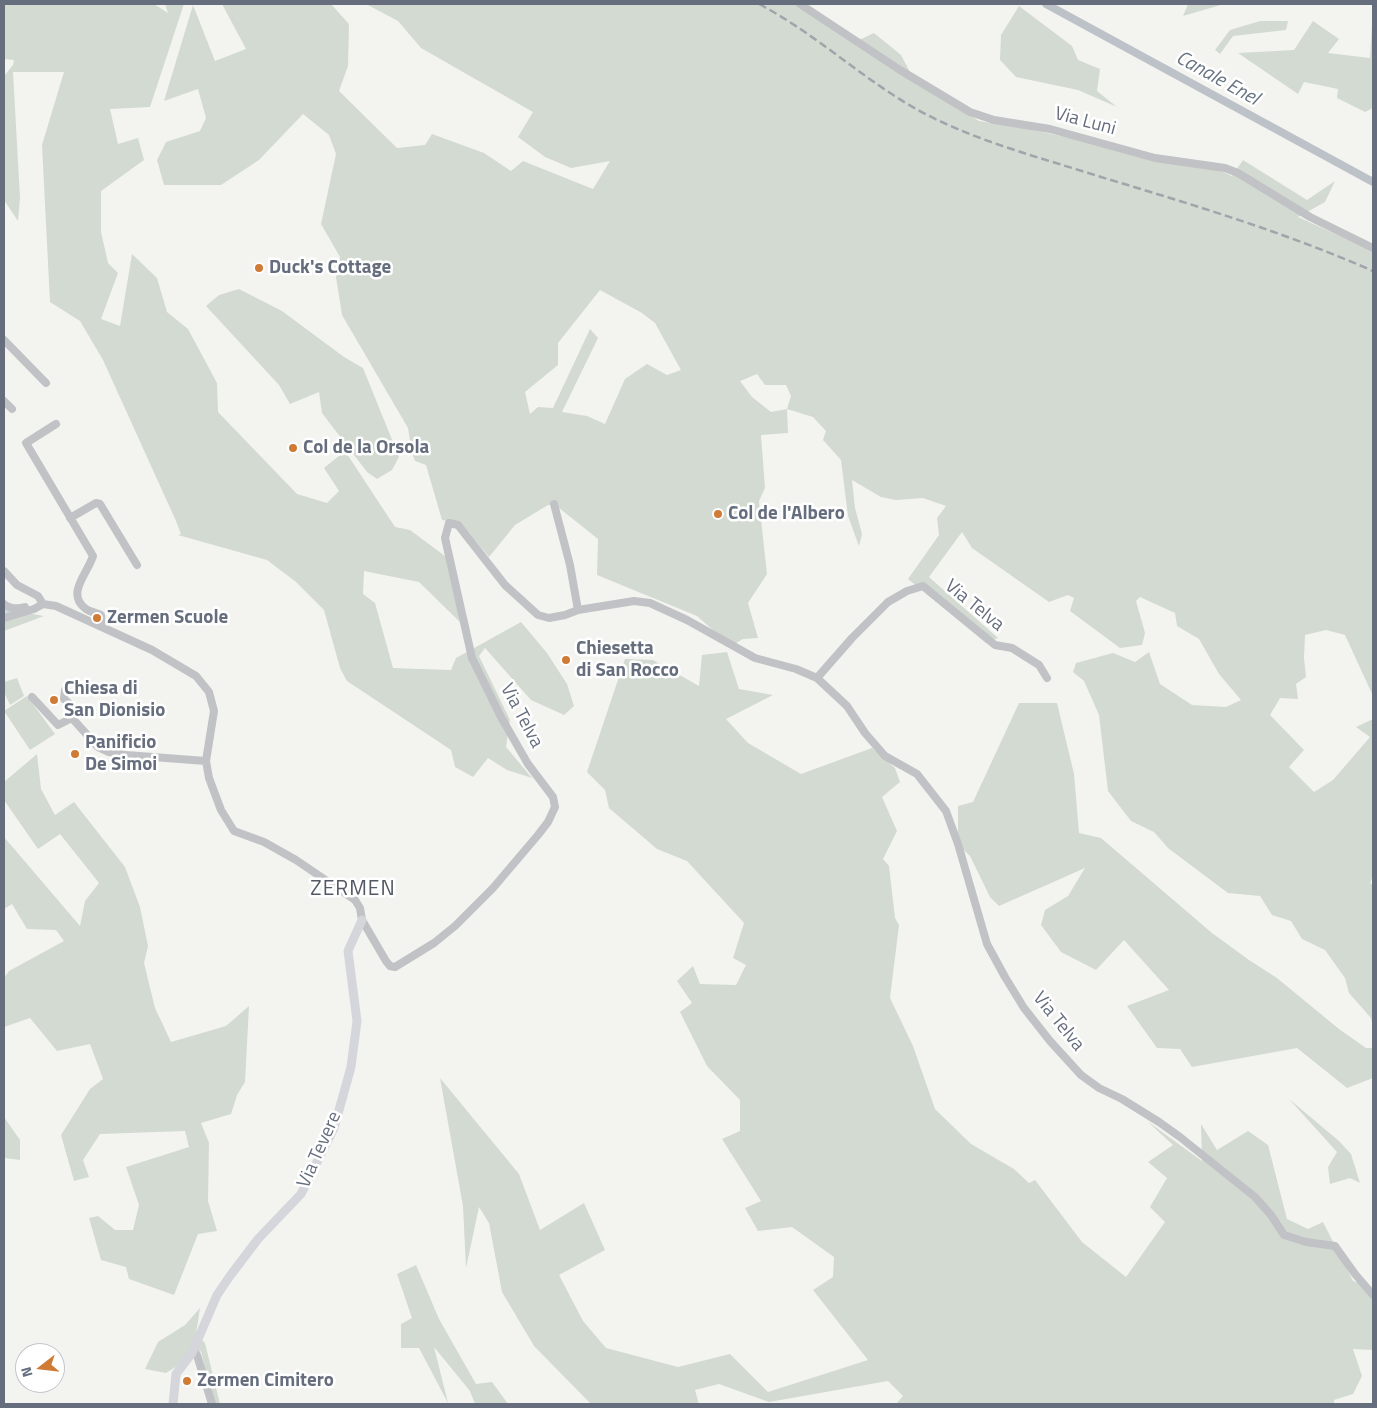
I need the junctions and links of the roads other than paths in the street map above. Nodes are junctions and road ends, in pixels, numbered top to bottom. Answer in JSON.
{"nodes":[{"id":1,"x":800,"y":4,"type":"edge"},
{"id":2,"x":1373,"y":248,"type":"edge"},
{"id":3,"x":4,"y":340,"type":"edge"},
{"id":4,"x":46,"y":383,"type":"dead end"},
{"id":5,"x":4,"y":401,"type":"edge"},
{"id":6,"x":12,"y":409,"type":"dead end"},
{"id":7,"x":56,"y":424,"type":"dead end"},
{"id":8,"x":554,"y":504,"type":"dead end"},
{"id":9,"x":70,"y":518,"type":"junction"},
{"id":10,"x":137,"y":565,"type":"dead end"},
{"id":11,"x":4,"y":571,"type":"edge"},
{"id":12,"x":4,"y":604,"type":"edge"},
{"id":13,"x":43,"y":604,"type":"junction"},
{"id":14,"x":34,"y":609,"type":"junction"},
{"id":15,"x":578,"y":610,"type":"junction"},
{"id":16,"x":4,"y":618,"type":"edge"},
{"id":17,"x":102,"y":626,"type":"junction"},
{"id":18,"x":818,"y":678,"type":"junction"},
{"id":19,"x":1046,"y":678,"type":"dead end"},
{"id":20,"x":65,"y":690,"type":"dead end"},
{"id":21,"x":32,"y":697,"type":"dead end"},
{"id":22,"x":72,"y":718,"type":"junction"},
{"id":23,"x":206,"y":761,"type":"junction"},
{"id":24,"x":362,"y":920,"type":"junction"},
{"id":25,"x":1373,"y":1296,"type":"edge"},
{"id":26,"x":193,"y":1351,"type":"junction"},
{"id":27,"x":173,"y":1404,"type":"edge"},
{"id":28,"x":212,"y":1404,"type":"edge"}],
"edges":[{"from":1,"to":2,"type":"street","name":"Via Luni"},
{"from":3,"to":4,"type":"street"},
{"from":5,"to":6,"type":"street"},
{"from":7,"to":9,"type":"street"},
{"from":8,"to":15,"type":"street"},
{"from":9,"to":10,"type":"street"},
{"from":9,"to":17,"type":"street"},
{"from":11,"to":13,"type":"street"},
{"from":12,"to":14,"type":"street"},
{"from":13,"to":14,"type":"street"},
{"from":13,"to":17,"type":"street"},
{"from":14,"to":16,"type":"street"},
{"from":15,"to":18,"type":"street","name":"Via Telva"},
{"from":15,"to":24,"type":"street","name":"Via Telva"},
{"from":17,"to":23,"type":"street"},
{"from":18,"to":19,"type":"street","name":"Via Telva"},
{"from":18,"to":25,"type":"street","name":"Via Telva"},
{"from":20,"to":22,"type":"street"},
{"from":21,"to":22,"type":"street"},
{"from":22,"to":23,"type":"street"},
{"from":23,"to":24,"type":"street"},
{"from":24,"to":26,"type":"main road","name":"Via Tevere"},
{"from":26,"to":27,"type":"main road","name":"Via Tevere"},
{"from":26,"to":28,"type":"street"}]}
